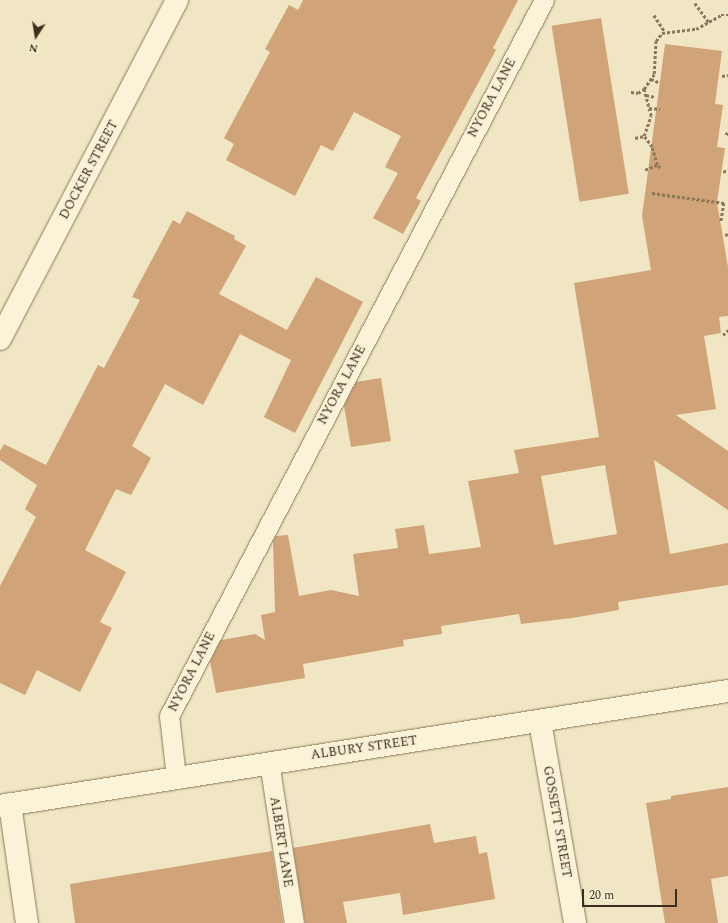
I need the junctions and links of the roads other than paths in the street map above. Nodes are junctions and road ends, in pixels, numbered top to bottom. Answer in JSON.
{"nodes":[{"id":1,"x":177,"y":0,"type":"edge"},
{"id":2,"x":544,"y":0,"type":"edge"},
{"id":3,"x":0,"y":339,"type":"edge"},
{"id":4,"x":728,"y":691,"type":"edge"},
{"id":5,"x":540,"y":722,"type":"junction"},
{"id":6,"x":269,"y":762,"type":"junction"},
{"id":7,"x":176,"y":777,"type":"junction"},
{"id":8,"x":5,"y":805,"type":"edge"},
{"id":9,"x":27,"y":923,"type":"edge"},
{"id":10,"x":294,"y":923,"type":"edge"},
{"id":11,"x":575,"y":923,"type":"edge"}],
"edges":[{"from":1,"to":3,"type":"street","name":"DOCKER STREET"},
{"from":2,"to":7,"type":"lane","name":"NYORA LANE"},
{"from":4,"to":5,"type":"street","name":"ALBURY STREET"},
{"from":5,"to":6,"type":"street","name":"ALBURY STREET"},
{"from":5,"to":11,"type":"street","name":"GOSSETT STREET"},
{"from":6,"to":7,"type":"street","name":"ALBURY STREET"},
{"from":6,"to":10,"type":"lane","name":"ALBERT LANE"},
{"from":7,"to":8,"type":"street","name":"ALBURY STREET"},
{"from":8,"to":9,"type":"street"}]}
